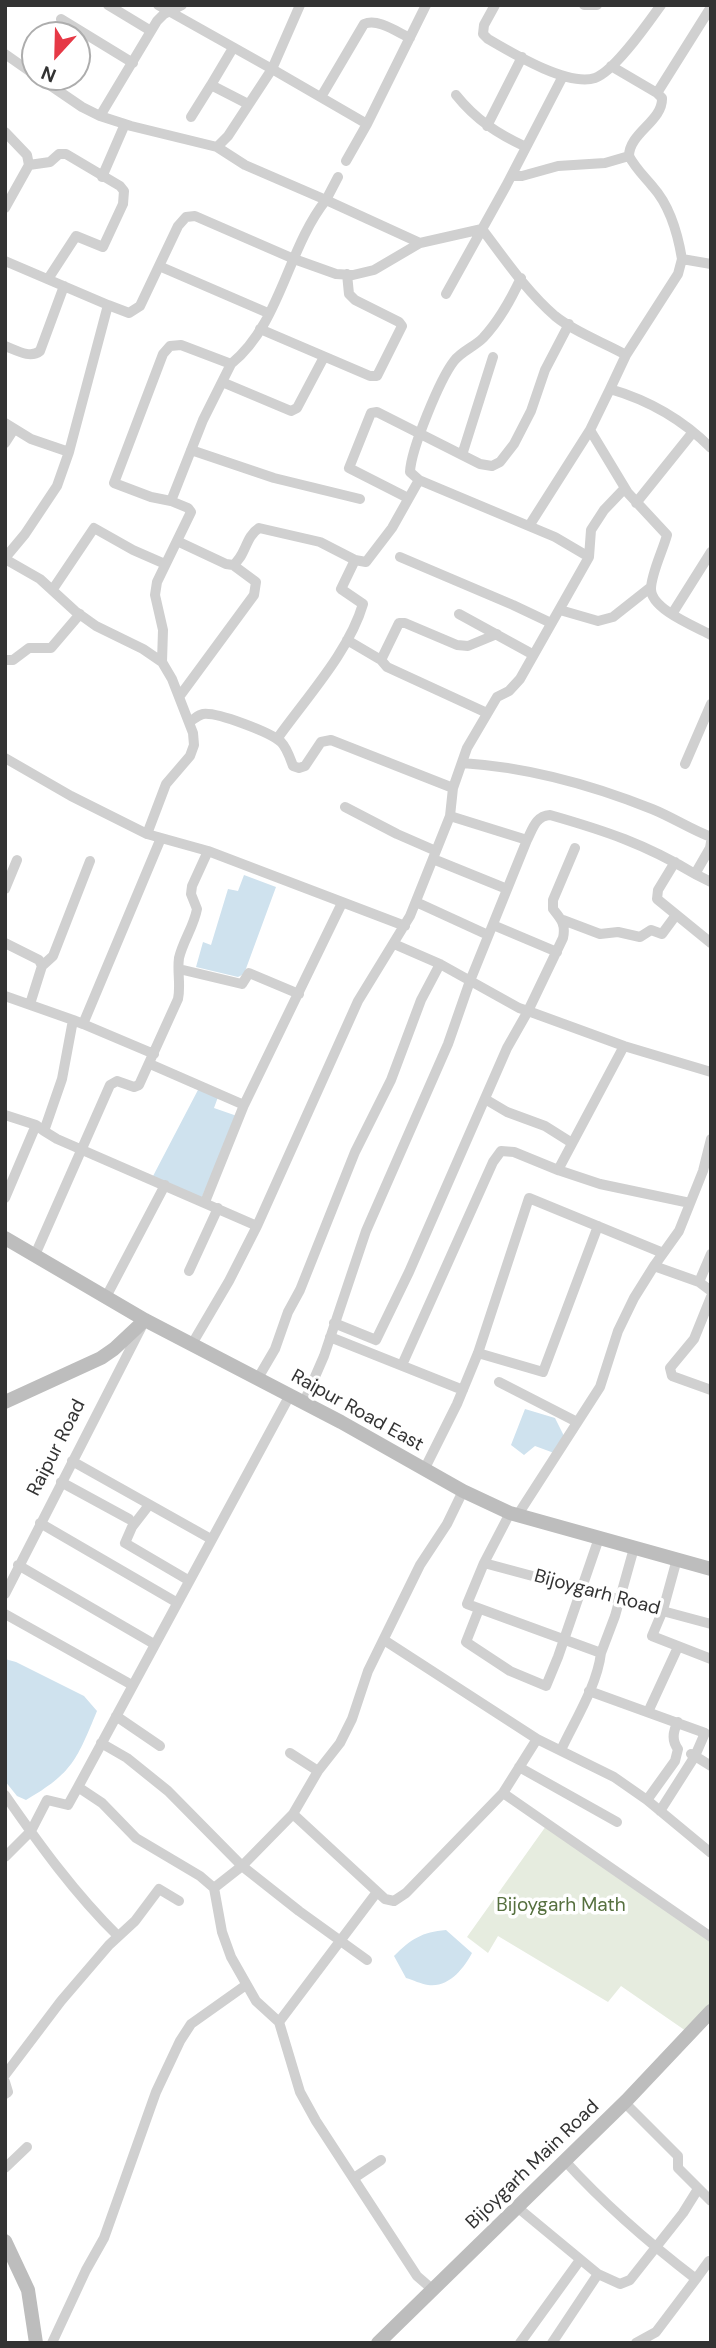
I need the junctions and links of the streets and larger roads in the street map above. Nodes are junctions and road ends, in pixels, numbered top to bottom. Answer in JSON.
{"nodes":[{"id":1,"x":108,"y":5,"type":"edge"},
{"id":2,"x":158,"y":5,"type":"edge"},
{"id":3,"x":182,"y":5,"type":"edge"},
{"id":4,"x":300,"y":5,"type":"edge"},
{"id":5,"x":426,"y":5,"type":"edge"},
{"id":6,"x":495,"y":5,"type":"edge"},
{"id":7,"x":584,"y":5,"type":"edge"},
{"id":8,"x":597,"y":5,"type":"edge"},
{"id":9,"x":661,"y":5,"type":"edge"},
{"id":10,"x":711,"y":8,"type":"edge"},
{"id":11,"x":171,"y":12,"type":"junction"},
{"id":12,"x":61,"y":19,"type":"dead end"},
{"id":13,"x":151,"y":31,"type":"junction"},
{"id":14,"x":410,"y":38,"type":"junction"},
{"id":15,"x":233,"y":48,"type":"junction"},
{"id":16,"x":5,"y":54,"type":"edge"},
{"id":17,"x":522,"y":57,"type":"junction"},
{"id":18,"x":133,"y":63,"type":"junction"},
{"id":19,"x":21,"y":65,"type":"edge"},
{"id":20,"x":611,"y":66,"type":"junction"},
{"id":21,"x":272,"y":69,"type":"junction"},
{"id":22,"x":563,"y":76,"type":"junction"},
{"id":23,"x":211,"y":85,"type":"junction"},
{"id":24,"x":58,"y":91,"type":"edge"},
{"id":25,"x":657,"y":93,"type":"junction"},
{"id":26,"x":456,"y":95,"type":"dead end"},
{"id":27,"x":321,"y":97,"type":"junction"},
{"id":28,"x":248,"y":104,"type":"junction"},
{"id":29,"x":100,"y":116,"type":"junction"},
{"id":30,"x":191,"y":117,"type":"dead end"},
{"id":31,"x":125,"y":124,"type":"junction"},
{"id":32,"x":367,"y":124,"type":"junction"},
{"id":33,"x":487,"y":126,"type":"junction"},
{"id":34,"x":5,"y":132,"type":"edge"},
{"id":35,"x":217,"y":146,"type":"junction"},
{"id":36,"x":526,"y":147,"type":"junction"},
{"id":37,"x":629,"y":156,"type":"junction"},
{"id":38,"x":346,"y":161,"type":"dead end"},
{"id":39,"x":30,"y":165,"type":"junction"},
{"id":40,"x":512,"y":176,"type":"junction"},
{"id":41,"x":102,"y":177,"type":"junction"},
{"id":42,"x":338,"y":177,"type":"dead end"},
{"id":43,"x":326,"y":200,"type":"junction"},
{"id":44,"x":5,"y":208,"type":"edge"},
{"id":45,"x":482,"y":229,"type":"junction"},
{"id":46,"x":420,"y":243,"type":"junction"},
{"id":47,"x":294,"y":259,"type":"junction"},
{"id":48,"x":682,"y":259,"type":"junction"},
{"id":49,"x":5,"y":261,"type":"edge"},
{"id":50,"x":711,"y":264,"type":"edge"},
{"id":51,"x":159,"y":266,"type":"junction"},
{"id":52,"x":347,"y":274,"type":"junction"},
{"id":53,"x":521,"y":278,"type":"junction"},
{"id":54,"x":48,"y":279,"type":"junction"},
{"id":55,"x":64,"y":286,"type":"junction"},
{"id":56,"x":446,"y":294,"type":"dead end"},
{"id":57,"x":108,"y":305,"type":"junction"},
{"id":58,"x":268,"y":313,"type":"junction"},
{"id":59,"x":569,"y":324,"type":"junction"},
{"id":60,"x":260,"y":329,"type":"junction"},
{"id":61,"x":5,"y":346,"type":"edge"},
{"id":62,"x":626,"y":355,"type":"junction"},
{"id":63,"x":324,"y":357,"type":"junction"},
{"id":64,"x":493,"y":357,"type":"dead end"},
{"id":65,"x":231,"y":364,"type":"junction"},
{"id":66,"x":222,"y":382,"type":"junction"},
{"id":67,"x":610,"y":389,"type":"junction"},
{"id":68,"x":9,"y":426,"type":"edge"},
{"id":69,"x":590,"y":430,"type":"junction"},
{"id":70,"x":693,"y":432,"type":"junction"},
{"id":71,"x":421,"y":435,"type":"junction"},
{"id":72,"x":5,"y":443,"type":"edge"},
{"id":73,"x":711,"y":448,"type":"edge"},
{"id":74,"x":191,"y":450,"type":"junction"},
{"id":75,"x":69,"y":452,"type":"junction"},
{"id":76,"x":462,"y":455,"type":"junction"},
{"id":77,"x":418,"y":480,"type":"junction"},
{"id":78,"x":625,"y":488,"type":"junction"},
{"id":79,"x":408,"y":498,"type":"junction"},
{"id":80,"x":360,"y":499,"type":"dead end"},
{"id":81,"x":171,"y":501,"type":"junction"},
{"id":82,"x":636,"y":503,"type":"junction"},
{"id":83,"x":529,"y":526,"type":"junction"},
{"id":84,"x":177,"y":541,"type":"junction"},
{"id":85,"x":711,"y":552,"type":"edge"},
{"id":86,"x":400,"y":557,"type":"dead end"},
{"id":87,"x":589,"y":557,"type":"junction"},
{"id":88,"x":5,"y":558,"type":"edge"},
{"id":89,"x":355,"y":560,"type":"junction"},
{"id":90,"x":165,"y":564,"type":"junction"},
{"id":91,"x":233,"y":565,"type":"junction"},
{"id":92,"x":650,"y":587,"type":"junction"},
{"id":93,"x":53,"y":589,"type":"junction"},
{"id":94,"x":560,"y":610,"type":"junction"},
{"id":95,"x":80,"y":614,"type":"junction"},
{"id":96,"x":459,"y":614,"type":"dead end"},
{"id":97,"x":672,"y":614,"type":"junction"},
{"id":98,"x":551,"y":623,"type":"junction"},
{"id":99,"x":497,"y":634,"type":"junction"},
{"id":100,"x":711,"y":635,"type":"edge"},
{"id":101,"x":347,"y":640,"type":"junction"},
{"id":102,"x":532,"y":654,"type":"junction"},
{"id":103,"x":5,"y":660,"type":"edge"},
{"id":104,"x":381,"y":660,"type":"junction"},
{"id":105,"x":162,"y":662,"type":"junction"},
{"id":106,"x":179,"y":697,"type":"junction"},
{"id":107,"x":711,"y":704,"type":"edge"},
{"id":108,"x":487,"y":713,"type":"junction"},
{"id":109,"x":189,"y":722,"type":"junction"},
{"id":110,"x":276,"y":738,"type":"junction"},
{"id":111,"x":8,"y":760,"type":"edge"},
{"id":112,"x":462,"y":763,"type":"junction"},
{"id":113,"x":685,"y":764,"type":"dead end"},
{"id":114,"x":5,"y":773,"type":"edge"},
{"id":115,"x":453,"y":788,"type":"junction"},
{"id":116,"x":345,"y":807,"type":"dead end"},
{"id":117,"x":450,"y":816,"type":"junction"},
{"id":118,"x":147,"y":834,"type":"junction"},
{"id":119,"x":161,"y":838,"type":"junction"},
{"id":120,"x":711,"y":839,"type":"edge"},
{"id":121,"x":527,"y":840,"type":"junction"},
{"id":122,"x":575,"y":848,"type":"dead end"},
{"id":123,"x":208,"y":851,"type":"junction"},
{"id":124,"x":435,"y":855,"type":"junction"},
{"id":125,"x":17,"y":860,"type":"dead end"},
{"id":126,"x":90,"y":861,"type":"dead end"},
{"id":127,"x":675,"y":862,"type":"junction"},
{"id":128,"x":695,"y":874,"type":"junction"},
{"id":129,"x":711,"y":882,"type":"edge"},
{"id":130,"x":5,"y":889,"type":"edge"},
{"id":131,"x":507,"y":889,"type":"junction"},
{"id":132,"x":416,"y":902,"type":"junction"},
{"id":133,"x":342,"y":903,"type":"junction"},
{"id":134,"x":676,"y":915,"type":"junction"},
{"id":135,"x":563,"y":920,"type":"junction"},
{"id":136,"x":405,"y":926,"type":"junction"},
{"id":137,"x":491,"y":930,"type":"junction"},
{"id":138,"x":5,"y":943,"type":"edge"},
{"id":139,"x":711,"y":943,"type":"edge"},
{"id":140,"x":394,"y":944,"type":"junction"},
{"id":141,"x":557,"y":952,"type":"junction"},
{"id":142,"x":440,"y":964,"type":"junction"},
{"id":143,"x":42,"y":966,"type":"junction"},
{"id":144,"x":179,"y":969,"type":"junction"},
{"id":145,"x":470,"y":981,"type":"junction"},
{"id":146,"x":299,"y":994,"type":"junction"},
{"id":147,"x":6,"y":999,"type":"edge"},
{"id":148,"x":30,"y":1004,"type":"junction"},
{"id":149,"x":528,"y":1011,"type":"junction"},
{"id":150,"x":78,"y":1022,"type":"junction"},
{"id":151,"x":624,"y":1046,"type":"junction"},
{"id":152,"x":152,"y":1059,"type":"junction"},
{"id":153,"x":711,"y":1072,"type":"edge"},
{"id":154,"x":485,"y":1100,"type":"junction"},
{"id":155,"x":244,"y":1105,"type":"junction"},
{"id":156,"x":5,"y":1115,"type":"edge"},
{"id":157,"x":40,"y":1128,"type":"junction"},
{"id":158,"x":711,"y":1139,"type":"edge"},
{"id":159,"x":572,"y":1143,"type":"junction"},
{"id":160,"x":83,"y":1150,"type":"junction"},
{"id":161,"x":558,"y":1170,"type":"junction"},
{"id":162,"x":165,"y":1185,"type":"junction"},
{"id":163,"x":5,"y":1198,"type":"edge"},
{"id":164,"x":205,"y":1202,"type":"junction"},
{"id":165,"x":690,"y":1203,"type":"junction"},
{"id":166,"x":218,"y":1208,"type":"junction"},
{"id":167,"x":257,"y":1226,"type":"junction"},
{"id":168,"x":598,"y":1226,"type":"junction"},
{"id":169,"x":5,"y":1238,"type":"edge"},
{"id":170,"x":663,"y":1253,"type":"junction"},
{"id":171,"x":711,"y":1254,"type":"edge"},
{"id":172,"x":35,"y":1255,"type":"junction"},
{"id":173,"x":654,"y":1266,"type":"junction"},
{"id":174,"x":189,"y":1271,"type":"dead end"},
{"id":175,"x":699,"y":1282,"type":"junction"},
{"id":176,"x":711,"y":1290,"type":"edge"},
{"id":177,"x":106,"y":1297,"type":"junction"},
{"id":178,"x":711,"y":1297,"type":"edge"},
{"id":179,"x":145,"y":1320,"type":"junction"},
{"id":180,"x":706,"y":1322,"type":"edge"},
{"id":181,"x":334,"y":1324,"type":"junction"},
{"id":182,"x":330,"y":1337,"type":"junction"},
{"id":183,"x":192,"y":1344,"type":"junction"},
{"id":184,"x":478,"y":1353,"type":"junction"},
{"id":185,"x":402,"y":1366,"type":"junction"},
{"id":186,"x":258,"y":1378,"type":"junction"},
{"id":187,"x":499,"y":1382,"type":"dead end"},
{"id":188,"x":463,"y":1390,"type":"junction"},
{"id":189,"x":711,"y":1390,"type":"edge"},
{"id":190,"x":290,"y":1395,"type":"junction"},
{"id":191,"x":5,"y":1402,"type":"edge"},
{"id":192,"x":304,"y":1402,"type":"junction"},
{"id":193,"x":577,"y":1422,"type":"junction"},
{"id":194,"x":72,"y":1461,"type":"junction"},
{"id":195,"x":424,"y":1470,"type":"junction"},
{"id":196,"x":61,"y":1482,"type":"junction"},
{"id":197,"x":463,"y":1491,"type":"junction"},
{"id":198,"x":149,"y":1505,"type":"junction"},
{"id":199,"x":513,"y":1515,"type":"junction"},
{"id":200,"x":129,"y":1519,"type":"dead end"},
{"id":201,"x":40,"y":1523,"type":"junction"},
{"id":202,"x":599,"y":1538,"type":"junction"},
{"id":203,"x":211,"y":1539,"type":"junction"},
{"id":204,"x":634,"y":1548,"type":"junction"},
{"id":205,"x":677,"y":1559,"type":"junction"},
{"id":206,"x":484,"y":1563,"type":"junction"},
{"id":207,"x":18,"y":1565,"type":"junction"},
{"id":208,"x":711,"y":1569,"type":"edge"},
{"id":209,"x":188,"y":1580,"type":"junction"},
{"id":210,"x":580,"y":1589,"type":"junction"},
{"id":211,"x":5,"y":1594,"type":"edge"},
{"id":212,"x":620,"y":1600,"type":"junction"},
{"id":213,"x":176,"y":1602,"type":"junction"},
{"id":214,"x":479,"y":1609,"type":"junction"},
{"id":215,"x":663,"y":1610,"type":"junction"},
{"id":216,"x":5,"y":1614,"type":"edge"},
{"id":217,"x":711,"y":1624,"type":"edge"},
{"id":218,"x":384,"y":1640,"type":"junction"},
{"id":219,"x":562,"y":1641,"type":"junction"},
{"id":220,"x":154,"y":1644,"type":"junction"},
{"id":221,"x":678,"y":1647,"type":"junction"},
{"id":222,"x":601,"y":1653,"type":"junction"},
{"id":223,"x":711,"y":1660,"type":"edge"},
{"id":224,"x":132,"y":1685,"type":"junction"},
{"id":225,"x":589,"y":1691,"type":"junction"},
{"id":226,"x":648,"y":1712,"type":"junction"},
{"id":227,"x":116,"y":1716,"type":"junction"},
{"id":228,"x":678,"y":1722,"type":"junction"},
{"id":229,"x":709,"y":1733,"type":"edge"},
{"id":230,"x":537,"y":1739,"type":"junction"},
{"id":231,"x":102,"y":1743,"type":"junction"},
{"id":232,"x":160,"y":1746,"type":"dead end"},
{"id":233,"x":678,"y":1749,"type":"junction"},
{"id":234,"x":561,"y":1750,"type":"junction"},
{"id":235,"x":290,"y":1753,"type":"dead end"},
{"id":236,"x":695,"y":1756,"type":"junction"},
{"id":237,"x":711,"y":1766,"type":"edge"},
{"id":238,"x":519,"y":1767,"type":"junction"},
{"id":239,"x":318,"y":1771,"type":"junction"},
{"id":240,"x":78,"y":1787,"type":"junction"},
{"id":241,"x":503,"y":1793,"type":"junction"},
{"id":242,"x":5,"y":1795,"type":"edge"},
{"id":243,"x":647,"y":1800,"type":"junction"},
{"id":244,"x":660,"y":1811,"type":"junction"},
{"id":245,"x":293,"y":1814,"type":"junction"},
{"id":246,"x":617,"y":1822,"type":"dead end"},
{"id":247,"x":31,"y":1831,"type":"junction"},
{"id":248,"x":711,"y":1853,"type":"edge"},
{"id":249,"x":5,"y":1857,"type":"edge"},
{"id":250,"x":242,"y":1866,"type":"junction"},
{"id":251,"x":214,"y":1888,"type":"junction"},
{"id":252,"x":377,"y":1892,"type":"junction"},
{"id":253,"x":179,"y":1901,"type":"dead end"},
{"id":254,"x":118,"y":1936,"type":"junction"},
{"id":255,"x":711,"y":1937,"type":"edge"},
{"id":256,"x":341,"y":1941,"type":"junction"},
{"id":257,"x":367,"y":1960,"type":"dead end"},
{"id":258,"x":246,"y":1985,"type":"junction"},
{"id":259,"x":711,"y":2011,"type":"edge"},
{"id":260,"x":279,"y":2022,"type":"junction"},
{"id":261,"x":5,"y":2076,"type":"edge"},
{"id":262,"x":5,"y":2082,"type":"edge"},
{"id":263,"x":5,"y":2094,"type":"edge"},
{"id":264,"x":625,"y":2103,"type":"junction"},
{"id":265,"x":27,"y":2147,"type":"dead end"},
{"id":266,"x":381,"y":2161,"type":"dead end"},
{"id":267,"x":565,"y":2161,"type":"junction"},
{"id":268,"x":5,"y":2168,"type":"edge"},
{"id":269,"x":354,"y":2178,"type":"junction"},
{"id":270,"x":698,"y":2189,"type":"junction"},
{"id":271,"x":711,"y":2201,"type":"edge"},
{"id":272,"x":517,"y":2207,"type":"junction"},
{"id":273,"x":5,"y":2241,"type":"edge"},
{"id":274,"x":654,"y":2248,"type":"junction"},
{"id":275,"x":580,"y":2260,"type":"junction"},
{"id":276,"x":709,"y":2261,"type":"edge"},
{"id":277,"x":598,"y":2274,"type":"junction"},
{"id":278,"x":696,"y":2279,"type":"junction"},
{"id":279,"x":432,"y":2289,"type":"junction"},
{"id":280,"x":384,"y":2341,"type":"edge"},
{"id":281,"x":555,"y":2342,"type":"edge"},
{"id":282,"x":36,"y":2343,"type":"edge"},
{"id":283,"x":52,"y":2343,"type":"edge"},
{"id":284,"x":520,"y":2343,"type":"edge"},
{"id":285,"x":636,"y":2343,"type":"edge"}],
"edges":[{"from":1,"to":13,"type":"street"},
{"from":2,"to":11,"type":"street"},
{"from":3,"to":11,"type":"street"},
{"from":4,"to":21,"type":"street"},
{"from":5,"to":14,"type":"street"},
{"from":6,"to":17,"type":"street"},
{"from":7,"to":8,"type":"street"},
{"from":9,"to":20,"type":"street"},
{"from":10,"to":25,"type":"street"},
{"from":11,"to":13,"type":"street"},
{"from":11,"to":15,"type":"street"},
{"from":12,"to":18,"type":"street"},
{"from":13,"to":18,"type":"street"},
{"from":14,"to":27,"type":"street"},
{"from":14,"to":32,"type":"street"},
{"from":15,"to":21,"type":"street"},
{"from":15,"to":23,"type":"street"},
{"from":16,"to":19,"type":"street"},
{"from":17,"to":22,"type":"street"},
{"from":17,"to":33,"type":"street"},
{"from":18,"to":29,"type":"street"},
{"from":20,"to":22,"type":"street"},
{"from":20,"to":25,"type":"street"},
{"from":21,"to":27,"type":"street"},
{"from":21,"to":28,"type":"street"},
{"from":22,"to":36,"type":"street"},
{"from":23,"to":28,"type":"street"},
{"from":23,"to":30,"type":"street"},
{"from":24,"to":29,"type":"street"},
{"from":25,"to":37,"type":"street"},
{"from":26,"to":33,"type":"street"},
{"from":27,"to":32,"type":"street"},
{"from":28,"to":35,"type":"street"},
{"from":29,"to":31,"type":"street"},
{"from":31,"to":35,"type":"street"},
{"from":31,"to":41,"type":"street"},
{"from":32,"to":38,"type":"street"},
{"from":33,"to":36,"type":"street"},
{"from":34,"to":39,"type":"street"},
{"from":35,"to":43,"type":"street"},
{"from":36,"to":40,"type":"street"},
{"from":37,"to":40,"type":"street"},
{"from":37,"to":48,"type":"street"},
{"from":39,"to":41,"type":"street"},
{"from":39,"to":44,"type":"street"},
{"from":40,"to":45,"type":"street"},
{"from":41,"to":54,"type":"street"},
{"from":42,"to":43,"type":"street"},
{"from":43,"to":46,"type":"street"},
{"from":43,"to":47,"type":"street"},
{"from":45,"to":46,"type":"street"},
{"from":45,"to":53,"type":"street"},
{"from":45,"to":56,"type":"street"},
{"from":46,"to":52,"type":"street"},
{"from":47,"to":51,"type":"street"},
{"from":47,"to":52,"type":"street"},
{"from":47,"to":58,"type":"street"},
{"from":48,"to":50,"type":"street"},
{"from":48,"to":62,"type":"street"},
{"from":49,"to":54,"type":"street"},
{"from":51,"to":57,"type":"street"},
{"from":51,"to":58,"type":"street"},
{"from":52,"to":63,"type":"street"},
{"from":53,"to":59,"type":"street"},
{"from":53,"to":71,"type":"street"},
{"from":54,"to":55,"type":"street"},
{"from":55,"to":57,"type":"street"},
{"from":55,"to":61,"type":"street"},
{"from":57,"to":75,"type":"street"},
{"from":58,"to":60,"type":"street"},
{"from":59,"to":62,"type":"street"},
{"from":59,"to":76,"type":"street"},
{"from":60,"to":63,"type":"street"},
{"from":60,"to":65,"type":"street"},
{"from":62,"to":67,"type":"street"},
{"from":63,"to":66,"type":"street"},
{"from":64,"to":76,"type":"street"},
{"from":65,"to":66,"type":"street"},
{"from":65,"to":81,"type":"street"},
{"from":66,"to":74,"type":"street"},
{"from":67,"to":69,"type":"street"},
{"from":67,"to":70,"type":"street"},
{"from":68,"to":72,"type":"street"},
{"from":68,"to":75,"type":"street"},
{"from":69,"to":78,"type":"street"},
{"from":69,"to":83,"type":"street"},
{"from":70,"to":73,"type":"street"},
{"from":70,"to":82,"type":"street"},
{"from":71,"to":76,"type":"street"},
{"from":71,"to":77,"type":"street"},
{"from":71,"to":79,"type":"street"},
{"from":74,"to":80,"type":"street"},
{"from":74,"to":81,"type":"street"},
{"from":75,"to":88,"type":"street"},
{"from":77,"to":79,"type":"street"},
{"from":77,"to":83,"type":"street"},
{"from":78,"to":82,"type":"street"},
{"from":78,"to":87,"type":"street"},
{"from":79,"to":89,"type":"street"},
{"from":81,"to":84,"type":"street"},
{"from":82,"to":92,"type":"street"},
{"from":83,"to":87,"type":"street"},
{"from":84,"to":90,"type":"street"},
{"from":84,"to":91,"type":"street"},
{"from":85,"to":97,"type":"street"},
{"from":86,"to":98,"type":"street"},
{"from":87,"to":94,"type":"street"},
{"from":88,"to":93,"type":"street"},
{"from":89,"to":91,"type":"street"},
{"from":89,"to":101,"type":"street"},
{"from":90,"to":93,"type":"street"},
{"from":90,"to":105,"type":"street"},
{"from":91,"to":106,"type":"street"},
{"from":92,"to":94,"type":"street"},
{"from":92,"to":97,"type":"street"},
{"from":93,"to":95,"type":"street"},
{"from":94,"to":98,"type":"street"},
{"from":95,"to":103,"type":"street"},
{"from":95,"to":105,"type":"street"},
{"from":96,"to":99,"type":"street"},
{"from":97,"to":100,"type":"street"},
{"from":98,"to":102,"type":"street"},
{"from":99,"to":102,"type":"street"},
{"from":99,"to":104,"type":"street"},
{"from":101,"to":104,"type":"street"},
{"from":101,"to":110,"type":"street"},
{"from":102,"to":108,"type":"street"},
{"from":104,"to":108,"type":"street"},
{"from":105,"to":106,"type":"street"},
{"from":106,"to":109,"type":"street"},
{"from":107,"to":113,"type":"street"},
{"from":108,"to":112,"type":"street"},
{"from":109,"to":110,"type":"street"},
{"from":109,"to":118,"type":"street"},
{"from":110,"to":115,"type":"street"},
{"from":111,"to":114,"type":"street"},
{"from":111,"to":118,"type":"street"},
{"from":112,"to":115,"type":"street"},
{"from":112,"to":120,"type":"street"},
{"from":115,"to":117,"type":"street"},
{"from":116,"to":124,"type":"street"},
{"from":117,"to":121,"type":"street"},
{"from":117,"to":124,"type":"street"},
{"from":118,"to":119,"type":"street"},
{"from":119,"to":123,"type":"street"},
{"from":119,"to":150,"type":"street"},
{"from":120,"to":128,"type":"street"},
{"from":121,"to":127,"type":"street"},
{"from":121,"to":131,"type":"street"},
{"from":122,"to":135,"type":"street"},
{"from":123,"to":133,"type":"street"},
{"from":123,"to":144,"type":"street"},
{"from":124,"to":131,"type":"street"},
{"from":124,"to":132,"type":"street"},
{"from":125,"to":130,"type":"street"},
{"from":126,"to":143,"type":"street"},
{"from":127,"to":128,"type":"street"},
{"from":127,"to":134,"type":"street"},
{"from":128,"to":129,"type":"street"},
{"from":131,"to":137,"type":"street"},
{"from":132,"to":136,"type":"street"},
{"from":132,"to":137,"type":"street"},
{"from":133,"to":136,"type":"street"},
{"from":133,"to":146,"type":"street"},
{"from":134,"to":135,"type":"street"},
{"from":134,"to":139,"type":"street"},
{"from":135,"to":141,"type":"street"},
{"from":136,"to":140,"type":"street"},
{"from":137,"to":141,"type":"street"},
{"from":137,"to":145,"type":"street"},
{"from":138,"to":143,"type":"street"},
{"from":140,"to":142,"type":"street"},
{"from":140,"to":167,"type":"street"},
{"from":141,"to":149,"type":"street"},
{"from":142,"to":145,"type":"street"},
{"from":142,"to":186,"type":"street"},
{"from":143,"to":148,"type":"street"},
{"from":144,"to":146,"type":"street"},
{"from":144,"to":152,"type":"street"},
{"from":145,"to":149,"type":"street"},
{"from":145,"to":181,"type":"street"},
{"from":146,"to":155,"type":"street"},
{"from":147,"to":148,"type":"street"},
{"from":148,"to":150,"type":"street"},
{"from":149,"to":151,"type":"street"},
{"from":149,"to":154,"type":"street"},
{"from":150,"to":152,"type":"street"},
{"from":150,"to":157,"type":"street"},
{"from":151,"to":153,"type":"street"},
{"from":151,"to":159,"type":"street"},
{"from":152,"to":155,"type":"street"},
{"from":152,"to":160,"type":"street"},
{"from":154,"to":159,"type":"street"},
{"from":154,"to":181,"type":"street"},
{"from":155,"to":164,"type":"street"},
{"from":156,"to":157,"type":"street"},
{"from":157,"to":160,"type":"street"},
{"from":157,"to":163,"type":"street"},
{"from":158,"to":165,"type":"street"},
{"from":159,"to":161,"type":"street"},
{"from":160,"to":162,"type":"street"},
{"from":160,"to":172,"type":"street"},
{"from":161,"to":165,"type":"street"},
{"from":161,"to":185,"type":"street"},
{"from":162,"to":164,"type":"street"},
{"from":162,"to":177,"type":"street"},
{"from":164,"to":166,"type":"street"},
{"from":165,"to":170,"type":"street"},
{"from":166,"to":167,"type":"street"},
{"from":166,"to":174,"type":"street"},
{"from":167,"to":183,"type":"street"},
{"from":168,"to":170,"type":"street"},
{"from":168,"to":184,"type":"street"},
{"from":168,"to":184,"type":"street"},
{"from":169,"to":172,"type":"street","name":"Raipur Road East"},
{"from":170,"to":173,"type":"street"},
{"from":171,"to":175,"type":"street"},
{"from":172,"to":177,"type":"street","name":"Raipur Road East"},
{"from":173,"to":175,"type":"street"},
{"from":173,"to":193,"type":"street"},
{"from":175,"to":176,"type":"street"},
{"from":177,"to":179,"type":"street","name":"Raipur Road East"},
{"from":178,"to":180,"type":"street"},
{"from":179,"to":183,"type":"street","name":"Raipur Road East"},
{"from":179,"to":191,"type":"street"},
{"from":179,"to":194,"type":"street","name":"Raipur Road"},
{"from":180,"to":189,"type":"street"},
{"from":181,"to":182,"type":"street"},
{"from":182,"to":185,"type":"street"},
{"from":182,"to":192,"type":"street"},
{"from":183,"to":186,"type":"street","name":"Raipur Road East"},
{"from":184,"to":188,"type":"street"},
{"from":185,"to":188,"type":"street"},
{"from":186,"to":190,"type":"street","name":"Raipur Road East"},
{"from":187,"to":193,"type":"street"},
{"from":188,"to":195,"type":"street"},
{"from":190,"to":192,"type":"street","name":"Raipur Road East"},
{"from":190,"to":203,"type":"street"},
{"from":192,"to":195,"type":"street","name":"Raipur Road East"},
{"from":193,"to":199,"type":"street"},
{"from":194,"to":196,"type":"street","name":"Raipur Road"},
{"from":194,"to":198,"type":"street"},
{"from":195,"to":197,"type":"street","name":"Raipur Road East"},
{"from":196,"to":200,"type":"street"},
{"from":196,"to":201,"type":"street","name":"Raipur Road"},
{"from":197,"to":199,"type":"street","name":"Raipur Road East"},
{"from":197,"to":218,"type":"street"},
{"from":198,"to":203,"type":"street"},
{"from":198,"to":209,"type":"street"},
{"from":199,"to":202,"type":"street","name":"Raipur Road East"},
{"from":199,"to":206,"type":"street"},
{"from":201,"to":207,"type":"street","name":"Raipur Road"},
{"from":201,"to":213,"type":"street"},
{"from":202,"to":204,"type":"street","name":"Raipur Road East"},
{"from":202,"to":210,"type":"street"},
{"from":203,"to":209,"type":"street"},
{"from":204,"to":205,"type":"street","name":"Raipur Road East"},
{"from":204,"to":212,"type":"street"},
{"from":205,"to":208,"type":"street","name":"Raipur Road East"},
{"from":205,"to":215,"type":"street"},
{"from":206,"to":210,"type":"street","name":"Bijoygarh Road"},
{"from":206,"to":214,"type":"street"},
{"from":207,"to":211,"type":"street","name":"Raipur Road"},
{"from":207,"to":220,"type":"street"},
{"from":209,"to":213,"type":"street"},
{"from":210,"to":212,"type":"street","name":"Bijoygarh Road"},
{"from":210,"to":219,"type":"street"},
{"from":212,"to":215,"type":"street","name":"Bijoygarh Road"},
{"from":212,"to":222,"type":"street"},
{"from":213,"to":220,"type":"street"},
{"from":214,"to":219,"type":"street"},
{"from":214,"to":219,"type":"street"},
{"from":215,"to":217,"type":"street","name":"Bijoygarh Road"},
{"from":215,"to":221,"type":"street"},
{"from":216,"to":224,"type":"street"},
{"from":218,"to":230,"type":"street"},
{"from":218,"to":239,"type":"street"},
{"from":219,"to":222,"type":"street"},
{"from":220,"to":224,"type":"street"},
{"from":221,"to":223,"type":"street"},
{"from":221,"to":226,"type":"street"},
{"from":222,"to":225,"type":"street"},
{"from":224,"to":227,"type":"street"},
{"from":225,"to":226,"type":"street"},
{"from":225,"to":234,"type":"street"},
{"from":226,"to":228,"type":"street"},
{"from":227,"to":231,"type":"street"},
{"from":227,"to":232,"type":"street"},
{"from":228,"to":229,"type":"street"},
{"from":228,"to":233,"type":"street"},
{"from":229,"to":236,"type":"street"},
{"from":230,"to":234,"type":"street"},
{"from":230,"to":238,"type":"street"},
{"from":231,"to":240,"type":"street"},
{"from":231,"to":250,"type":"street"},
{"from":233,"to":236,"type":"street"},
{"from":233,"to":243,"type":"street"},
{"from":234,"to":243,"type":"street"},
{"from":235,"to":239,"type":"street"},
{"from":236,"to":237,"type":"street"},
{"from":236,"to":244,"type":"street"},
{"from":238,"to":241,"type":"street"},
{"from":238,"to":246,"type":"street"},
{"from":239,"to":245,"type":"street"},
{"from":240,"to":247,"type":"street"},
{"from":240,"to":251,"type":"street"},
{"from":241,"to":252,"type":"street"},
{"from":241,"to":255,"type":"street"},
{"from":242,"to":247,"type":"street"},
{"from":243,"to":244,"type":"street"},
{"from":244,"to":248,"type":"street"},
{"from":245,"to":250,"type":"street"},
{"from":245,"to":252,"type":"street"},
{"from":247,"to":249,"type":"street"},
{"from":247,"to":254,"type":"street"},
{"from":250,"to":251,"type":"street"},
{"from":250,"to":256,"type":"street"},
{"from":251,"to":258,"type":"street"},
{"from":252,"to":256,"type":"street"},
{"from":253,"to":254,"type":"street"},
{"from":254,"to":261,"type":"street"},
{"from":256,"to":257,"type":"street"},
{"from":256,"to":260,"type":"street"},
{"from":258,"to":260,"type":"street"},
{"from":258,"to":283,"type":"street"},
{"from":259,"to":264,"type":"street","name":"Bijoygarh Main Road"},
{"from":260,"to":269,"type":"street"},
{"from":262,"to":263,"type":"street"},
{"from":264,"to":267,"type":"street","name":"Bijoygarh Main Road"},
{"from":264,"to":270,"type":"street"},
{"from":265,"to":268,"type":"street"},
{"from":266,"to":269,"type":"street"},
{"from":267,"to":272,"type":"street","name":"Bijoygarh Main Road"},
{"from":267,"to":274,"type":"street"},
{"from":269,"to":279,"type":"street"},
{"from":270,"to":271,"type":"street"},
{"from":270,"to":274,"type":"street"},
{"from":272,"to":275,"type":"street"},
{"from":272,"to":279,"type":"street","name":"Bijoygarh Main Road"},
{"from":273,"to":282,"type":"street"},
{"from":274,"to":277,"type":"street"},
{"from":274,"to":278,"type":"street"},
{"from":275,"to":277,"type":"street"},
{"from":275,"to":284,"type":"street"},
{"from":276,"to":278,"type":"street"},
{"from":277,"to":281,"type":"street"},
{"from":278,"to":285,"type":"street"},
{"from":279,"to":280,"type":"street","name":"Bijoygarh Main Road"}]}
